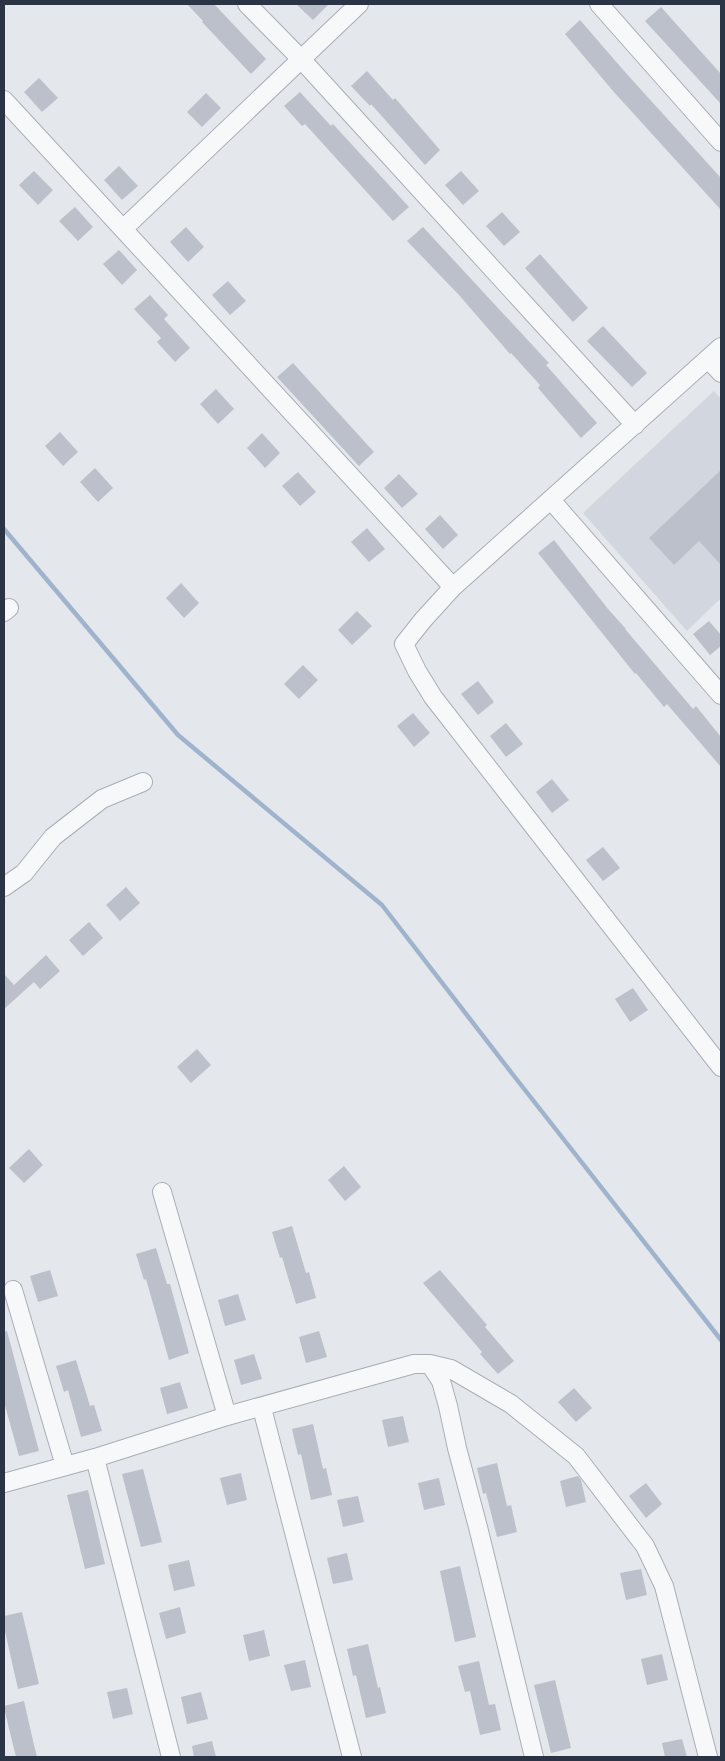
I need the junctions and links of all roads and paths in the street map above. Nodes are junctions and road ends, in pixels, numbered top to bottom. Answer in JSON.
{"nodes":[{"id":1,"x":247,"y":4,"type":"edge"},
{"id":2,"x":360,"y":4,"type":"edge"},
{"id":3,"x":600,"y":4,"type":"edge"},
{"id":4,"x":301,"y":58,"type":"junction"},
{"id":5,"x":4,"y":100,"type":"edge"},
{"id":6,"x":721,"y":142,"type":"edge"},
{"id":7,"x":123,"y":229,"type":"junction"},
{"id":8,"x":721,"y":347,"type":"edge"},
{"id":9,"x":709,"y":360,"type":"junction"},
{"id":10,"x":721,"y":373,"type":"edge"},
{"id":11,"x":635,"y":425,"type":"junction"},
{"id":12,"x":551,"y":500,"type":"junction"},
{"id":13,"x":453,"y":587,"type":"junction"},
{"id":14,"x":721,"y":695,"type":"edge"},
{"id":15,"x":143,"y":782,"type":"dead end"},
{"id":16,"x":4,"y":887,"type":"edge"},
{"id":17,"x":721,"y":1067,"type":"edge"},
{"id":18,"x":162,"y":1192,"type":"dead end"},
{"id":19,"x":14,"y":1290,"type":"dead end"},
{"id":20,"x":430,"y":1364,"type":"junction"},
{"id":21,"x":262,"y":1408,"type":"junction"},
{"id":22,"x":227,"y":1416,"type":"junction"},
{"id":23,"x":95,"y":1458,"type":"junction"},
{"id":24,"x":65,"y":1466,"type":"junction"},
{"id":25,"x":4,"y":1483,"type":"edge"},
{"id":26,"x":171,"y":1757,"type":"edge"},
{"id":27,"x":352,"y":1757,"type":"edge"},
{"id":28,"x":534,"y":1757,"type":"edge"},
{"id":29,"x":708,"y":1757,"type":"edge"}],
"edges":[{"from":1,"to":4,"type":"street"},
{"from":2,"to":4,"type":"street"},
{"from":3,"to":6,"type":"street"},
{"from":4,"to":7,"type":"street"},
{"from":4,"to":11,"type":"street"},
{"from":5,"to":7,"type":"street"},
{"from":7,"to":13,"type":"street"},
{"from":8,"to":9,"type":"street"},
{"from":9,"to":10,"type":"street"},
{"from":9,"to":11,"type":"street"},
{"from":11,"to":12,"type":"street"},
{"from":12,"to":13,"type":"street"},
{"from":12,"to":14,"type":"street"},
{"from":13,"to":17,"type":"street"},
{"from":15,"to":16,"type":"street"},
{"from":18,"to":22,"type":"street"},
{"from":19,"to":24,"type":"street"},
{"from":20,"to":21,"type":"street"},
{"from":20,"to":28,"type":"street"},
{"from":20,"to":29,"type":"street"},
{"from":21,"to":22,"type":"street"},
{"from":21,"to":27,"type":"street"},
{"from":22,"to":23,"type":"street"},
{"from":23,"to":24,"type":"street"},
{"from":23,"to":26,"type":"street"},
{"from":24,"to":25,"type":"street"}]}
